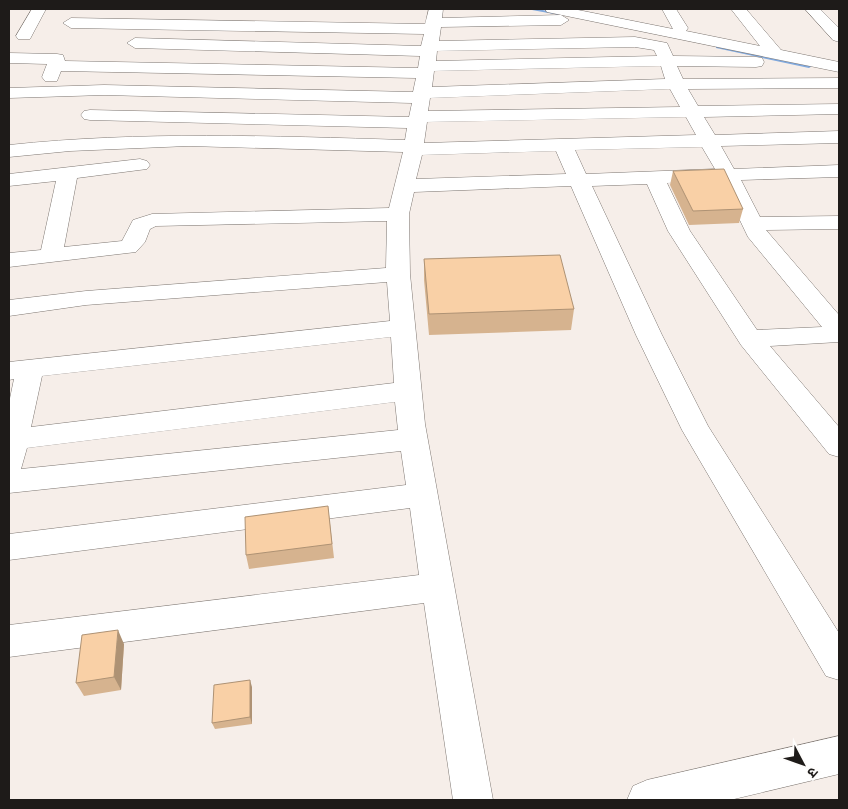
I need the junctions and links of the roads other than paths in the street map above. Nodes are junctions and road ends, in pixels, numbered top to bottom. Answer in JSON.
{"nodes":[{"id":1,"x":39,"y":9,"type":"edge"},
{"id":2,"x":159,"y":9,"type":"edge"},
{"id":3,"x":669,"y":9,"type":"edge"},
{"id":4,"x":738,"y":9,"type":"edge"},
{"id":5,"x":812,"y":9,"type":"edge"},
{"id":6,"x":556,"y":14,"type":"edge"},
{"id":7,"x":601,"y":14,"type":"edge"},
{"id":8,"x":71,"y":23,"type":"dead end"},
{"id":9,"x":148,"y":24,"type":"junction"},
{"id":10,"x":680,"y":28,"type":"dead end"},
{"id":11,"x":24,"y":36,"type":"dead end"},
{"id":12,"x":839,"y":37,"type":"edge"},
{"id":13,"x":135,"y":43,"type":"junction"},
{"id":14,"x":775,"y":54,"type":"junction"},
{"id":15,"x":9,"y":58,"type":"edge"},
{"id":16,"x":668,"y":61,"type":"junction"},
{"id":17,"x":756,"y":62,"type":"dead end"},
{"id":18,"x":120,"y":65,"type":"junction"},
{"id":19,"x":839,"y":67,"type":"edge"},
{"id":20,"x":55,"y":68,"type":"junction"},
{"id":21,"x":424,"y":70,"type":"edge"},
{"id":22,"x":9,"y":72,"type":"edge"},
{"id":23,"x":839,"y":83,"type":"edge"},
{"id":24,"x":676,"y":84,"type":"junction"},
{"id":25,"x":104,"y":90,"type":"junction"},
{"id":26,"x":44,"y":92,"type":"junction"},
{"id":27,"x":9,"y":93,"type":"edge"},
{"id":28,"x":839,"y":109,"type":"edge"},
{"id":29,"x":692,"y":111,"type":"junction"},
{"id":30,"x":82,"y":122,"type":"junction"},
{"id":31,"x":839,"y":137,"type":"edge"},
{"id":32,"x":709,"y":141,"type":"junction"},
{"id":33,"x":70,"y":145,"type":"junction"},
{"id":34,"x":563,"y":145,"type":"junction"},
{"id":35,"x":9,"y":151,"type":"edge"},
{"id":36,"x":140,"y":165,"type":"dead end"},
{"id":37,"x":839,"y":171,"type":"edge"},
{"id":38,"x":727,"y":173,"type":"junction"},
{"id":39,"x":68,"y":174,"type":"junction"},
{"id":40,"x":654,"y":176,"type":"junction"},
{"id":41,"x":578,"y":178,"type":"junction"},
{"id":42,"x":9,"y":180,"type":"edge"},
{"id":43,"x":403,"y":186,"type":"junction"},
{"id":44,"x":398,"y":214,"type":"junction"},
{"id":45,"x":839,"y":222,"type":"edge"},
{"id":46,"x":753,"y":224,"type":"junction"},
{"id":47,"x":51,"y":256,"type":"junction"},
{"id":48,"x":9,"y":260,"type":"edge"},
{"id":49,"x":398,"y":274,"type":"junction"},
{"id":50,"x":9,"y":308,"type":"edge"},
{"id":51,"x":403,"y":328,"type":"junction"},
{"id":52,"x":839,"y":332,"type":"edge"},
{"id":53,"x":750,"y":339,"type":"junction"},
{"id":54,"x":19,"y":370,"type":"edge"},
{"id":55,"x":408,"y":391,"type":"junction"},
{"id":56,"x":413,"y":438,"type":"junction"},
{"id":57,"x":839,"y":446,"type":"edge"},
{"id":58,"x":11,"y":448,"type":"edge"},
{"id":59,"x":9,"y":482,"type":"edge"},
{"id":60,"x":422,"y":495,"type":"junction"},
{"id":61,"x":9,"y":547,"type":"edge"},
{"id":62,"x":438,"y":588,"type":"junction"},
{"id":63,"x":9,"y":641,"type":"edge"},
{"id":64,"x":839,"y":664,"type":"edge"},
{"id":65,"x":839,"y":755,"type":"edge"},
{"id":66,"x":710,"y":793,"type":"edge"},
{"id":67,"x":473,"y":800,"type":"edge"},
{"id":68,"x":648,"y":800,"type":"edge"}],
"edges":[{"from":1,"to":11,"type":"street"},
{"from":2,"to":9,"type":"street"},
{"from":3,"to":10,"type":"street"},
{"from":4,"to":14,"type":"street"},
{"from":5,"to":12,"type":"street"},
{"from":6,"to":7,"type":"street"},
{"from":6,"to":21,"type":"street"},
{"from":7,"to":14,"type":"street"},
{"from":8,"to":9,"type":"street"},
{"from":9,"to":13,"type":"street"},
{"from":9,"to":21,"type":"street"},
{"from":13,"to":18,"type":"street"},
{"from":13,"to":21,"type":"street"},
{"from":14,"to":19,"type":"street"},
{"from":15,"to":20,"type":"street"},
{"from":16,"to":17,"type":"street"},
{"from":16,"to":21,"type":"street"},
{"from":16,"to":24,"type":"street"},
{"from":18,"to":20,"type":"street"},
{"from":18,"to":21,"type":"street"},
{"from":18,"to":25,"type":"street"},
{"from":20,"to":22,"type":"street"},
{"from":20,"to":26,"type":"street"},
{"from":21,"to":24,"type":"street"},
{"from":21,"to":25,"type":"street"},
{"from":21,"to":29,"type":"street"},
{"from":21,"to":30,"type":"street"},
{"from":21,"to":33,"type":"street"},
{"from":21,"to":34,"type":"street"},
{"from":21,"to":43,"type":"street"},
{"from":23,"to":24,"type":"street"},
{"from":24,"to":29,"type":"street"},
{"from":25,"to":26,"type":"street"},
{"from":25,"to":30,"type":"street"},
{"from":26,"to":27,"type":"street"},
{"from":28,"to":29,"type":"street"},
{"from":29,"to":32,"type":"street"},
{"from":30,"to":33,"type":"street"},
{"from":31,"to":32,"type":"street"},
{"from":32,"to":34,"type":"street"},
{"from":32,"to":38,"type":"street"},
{"from":33,"to":35,"type":"street"},
{"from":34,"to":41,"type":"street"},
{"from":36,"to":39,"type":"street"},
{"from":37,"to":38,"type":"street"},
{"from":38,"to":40,"type":"street"},
{"from":38,"to":46,"type":"street"},
{"from":39,"to":42,"type":"street"},
{"from":39,"to":47,"type":"street"},
{"from":40,"to":41,"type":"street"},
{"from":40,"to":53,"type":"street"},
{"from":41,"to":43,"type":"street"},
{"from":41,"to":64,"type":"street"},
{"from":43,"to":44,"type":"street"},
{"from":44,"to":47,"type":"street"},
{"from":44,"to":49,"type":"street"},
{"from":45,"to":46,"type":"street"},
{"from":46,"to":52,"type":"street"},
{"from":47,"to":48,"type":"street"},
{"from":49,"to":50,"type":"street"},
{"from":49,"to":51,"type":"street"},
{"from":51,"to":54,"type":"street"},
{"from":51,"to":55,"type":"street"},
{"from":52,"to":53,"type":"street"},
{"from":53,"to":57,"type":"street"},
{"from":54,"to":58,"type":"street"},
{"from":55,"to":56,"type":"street"},
{"from":55,"to":58,"type":"street"},
{"from":56,"to":59,"type":"street"},
{"from":56,"to":60,"type":"street"},
{"from":60,"to":61,"type":"street"},
{"from":60,"to":62,"type":"street"},
{"from":62,"to":63,"type":"street"},
{"from":62,"to":67,"type":"street"},
{"from":65,"to":66,"type":"street"},
{"from":66,"to":68,"type":"street"}]}
